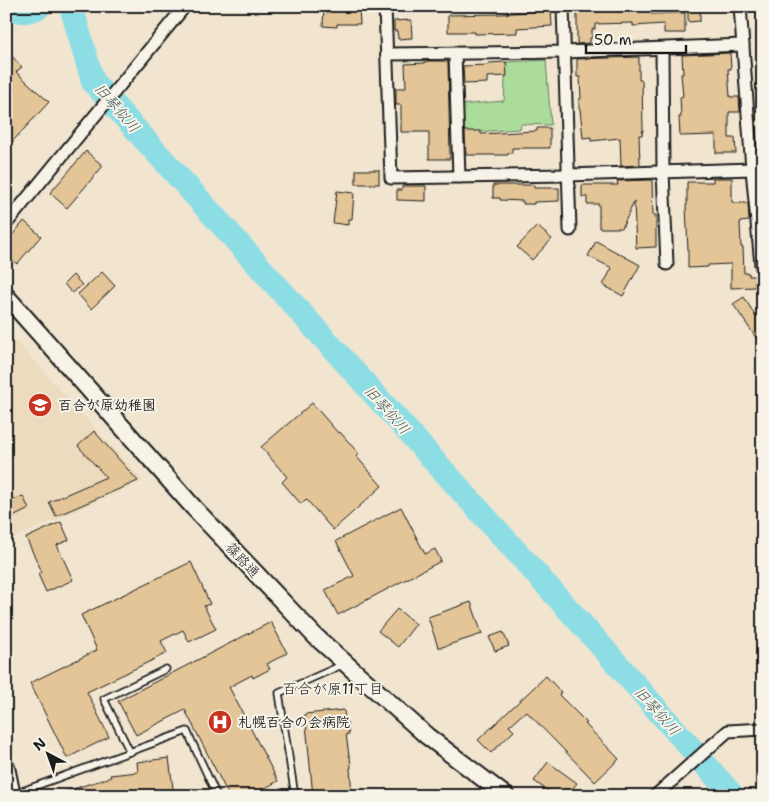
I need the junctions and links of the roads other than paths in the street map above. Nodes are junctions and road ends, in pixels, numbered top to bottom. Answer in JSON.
{"nodes":[{"id":1,"x":185,"y":6,"type":"edge"},
{"id":2,"x":385,"y":6,"type":"edge"},
{"id":3,"x":563,"y":6,"type":"edge"},
{"id":4,"x":740,"y":6,"type":"edge"},
{"id":5,"x":743,"y":45,"type":"junction"},
{"id":6,"x":662,"y":48,"type":"junction"},
{"id":7,"x":564,"y":52,"type":"junction"},
{"id":8,"x":454,"y":53,"type":"junction"},
{"id":9,"x":386,"y":54,"type":"junction"},
{"id":10,"x":752,"y":169,"type":"junction"},
{"id":11,"x":663,"y":172,"type":"junction"},
{"id":12,"x":568,"y":175,"type":"junction"},
{"id":13,"x":459,"y":177,"type":"junction"},
{"id":14,"x":6,"y":224,"type":"edge"},
{"id":15,"x":570,"y":230,"type":"dead end"},
{"id":16,"x":667,"y":264,"type":"dead end"},
{"id":17,"x":762,"y":266,"type":"edge"},
{"id":18,"x":6,"y":296,"type":"edge"},
{"id":19,"x":345,"y":664,"type":"junction"},
{"id":20,"x":166,"y":669,"type":"dead end"},
{"id":21,"x":763,"y":729,"type":"edge"},
{"id":22,"x":130,"y":752,"type":"junction"},
{"id":23,"x":6,"y":767,"type":"edge"},
{"id":24,"x":12,"y":795,"type":"edge"},
{"id":25,"x":217,"y":796,"type":"edge"},
{"id":26,"x":295,"y":796,"type":"edge"},
{"id":27,"x":506,"y":796,"type":"edge"},
{"id":28,"x":655,"y":796,"type":"edge"}],
"edges":[{"from":1,"to":14,"type":"street"},
{"from":2,"to":9,"type":"street"},
{"from":3,"to":7,"type":"street"},
{"from":4,"to":5,"type":"street"},
{"from":5,"to":6,"type":"street"},
{"from":5,"to":10,"type":"street"},
{"from":6,"to":7,"type":"street"},
{"from":6,"to":11,"type":"street"},
{"from":7,"to":8,"type":"street"},
{"from":7,"to":12,"type":"street"},
{"from":8,"to":9,"type":"street"},
{"from":8,"to":13,"type":"street"},
{"from":9,"to":13,"type":"street"},
{"from":10,"to":11,"type":"street"},
{"from":10,"to":17,"type":"street"},
{"from":11,"to":12,"type":"street"},
{"from":11,"to":16,"type":"street"},
{"from":12,"to":13,"type":"street"},
{"from":12,"to":15,"type":"street"},
{"from":18,"to":19,"type":"street","name":"篠路通"},
{"from":19,"to":26,"type":"lane"},
{"from":19,"to":27,"type":"street","name":"篠路通"},
{"from":20,"to":22,"type":"lane"},
{"from":21,"to":28,"type":"street"},
{"from":22,"to":24,"type":"lane"},
{"from":22,"to":25,"type":"lane"},
{"from":23,"to":24,"type":"street"}]}
